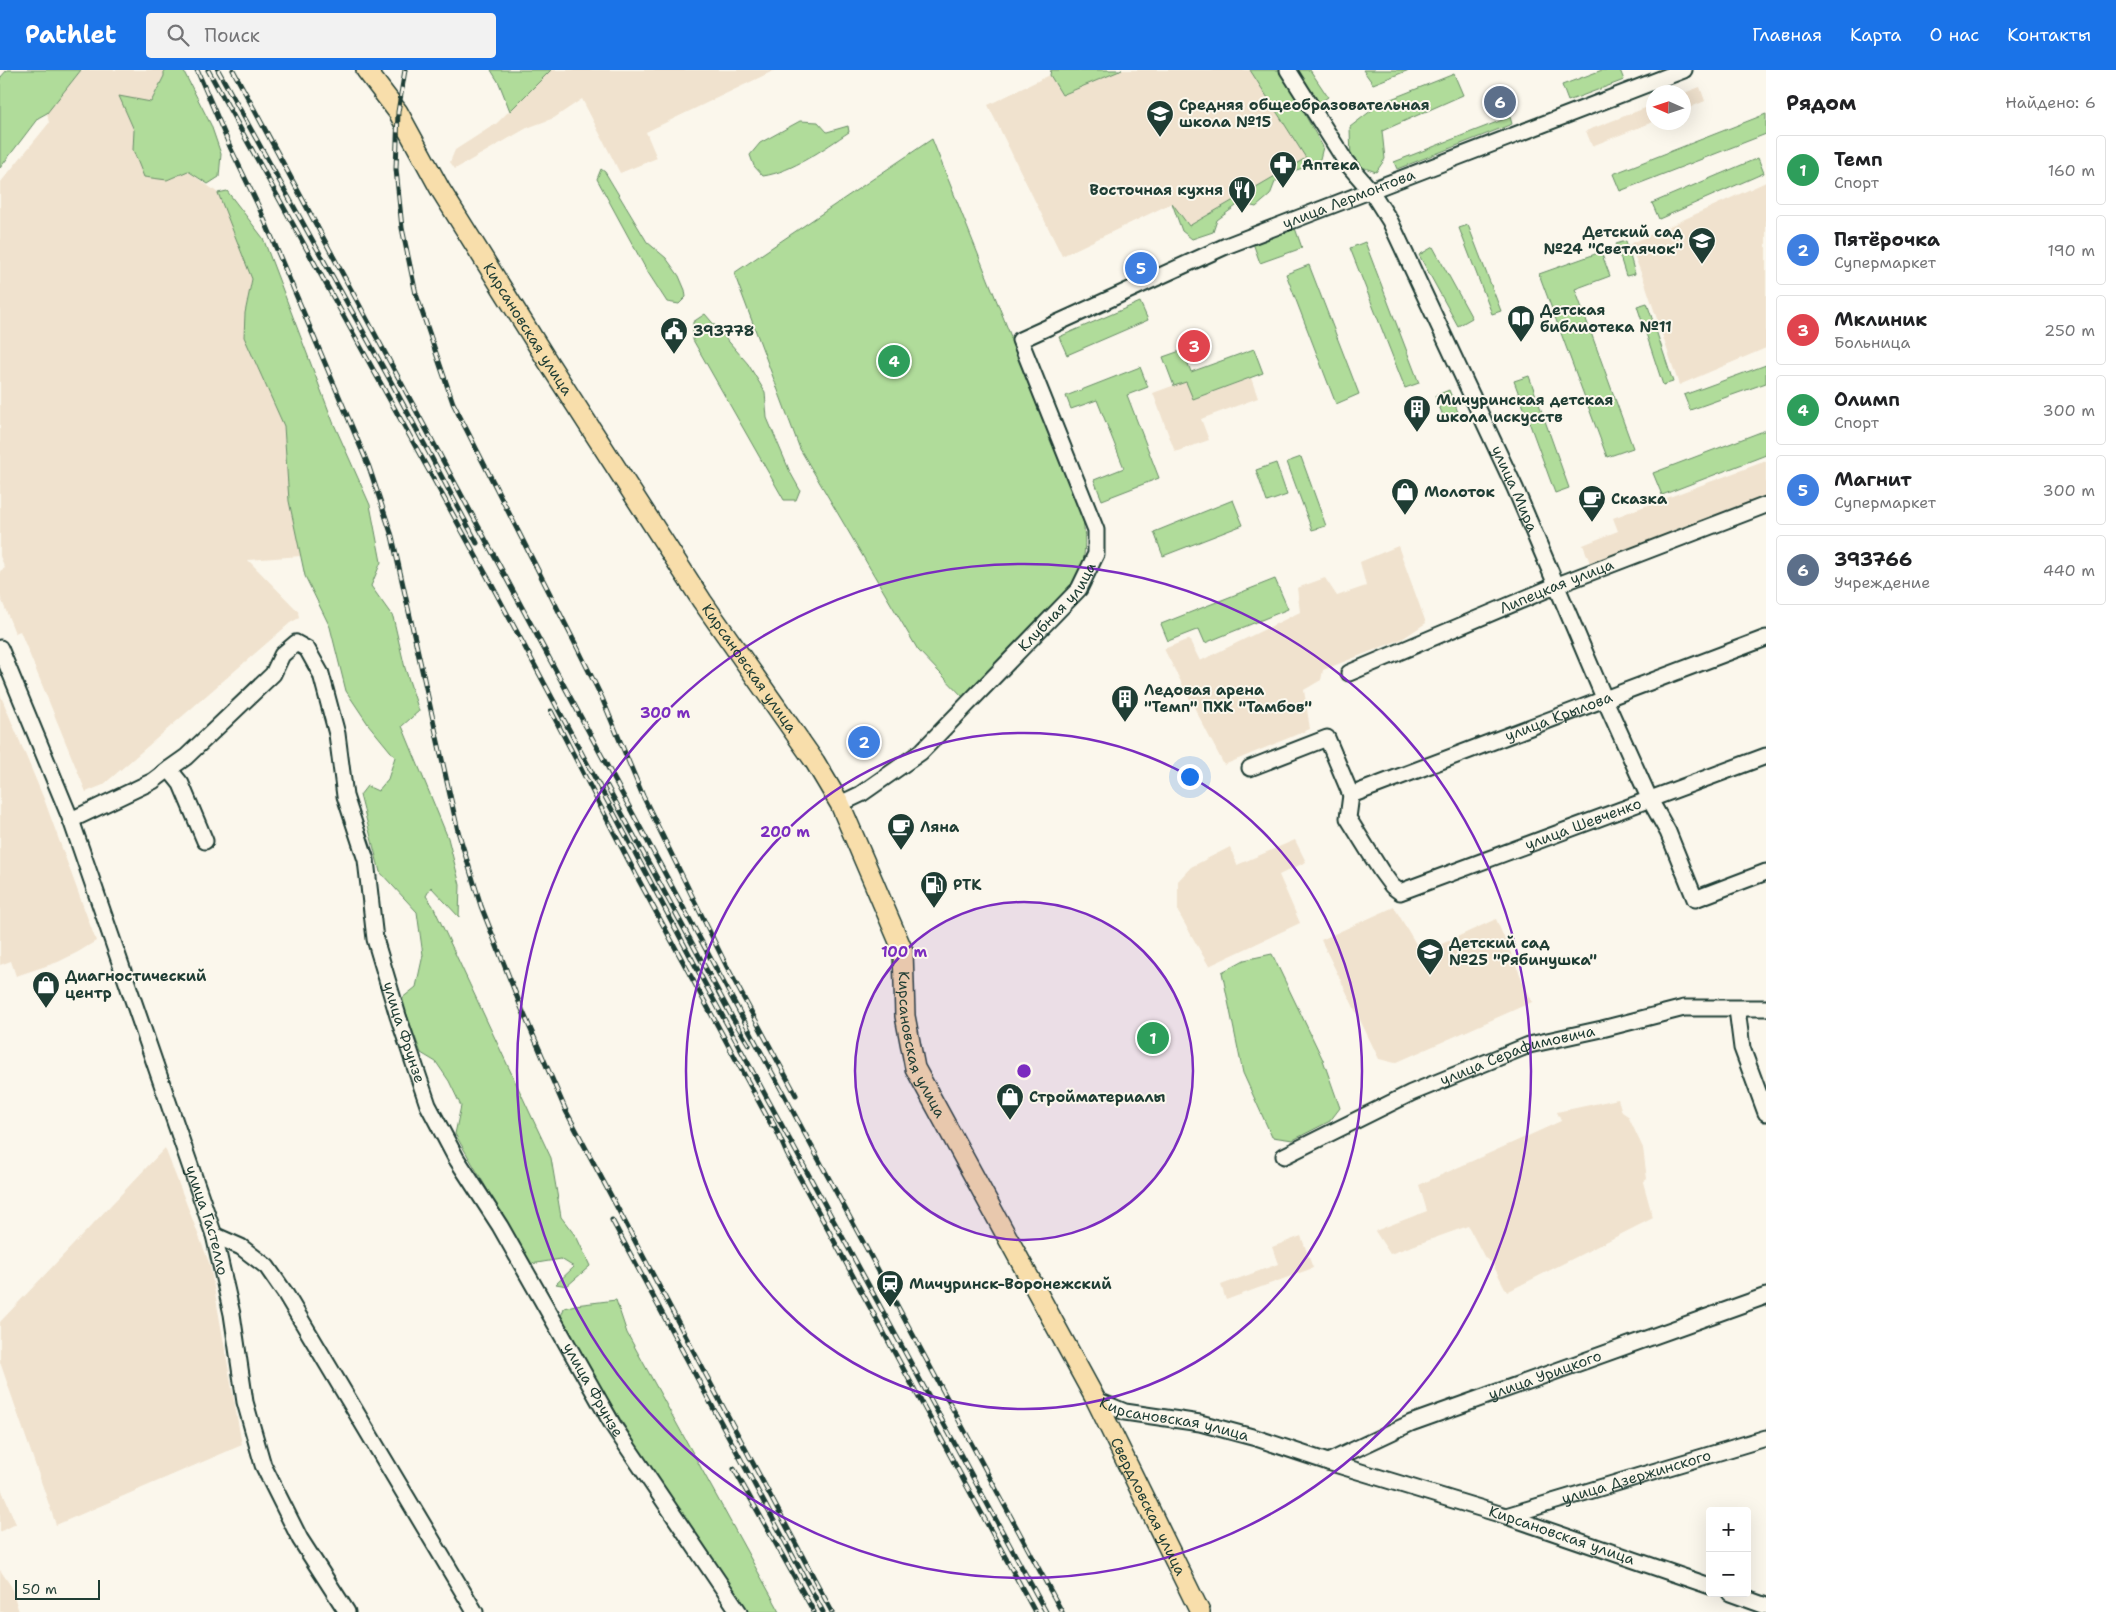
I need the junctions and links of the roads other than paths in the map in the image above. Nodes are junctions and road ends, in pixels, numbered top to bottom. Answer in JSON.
{"nodes":[{"id":1,"x":366,"y":70,"type":"edge"},
{"id":2,"x":1288,"y":70,"type":"edge"},
{"id":3,"x":1684,"y":70,"type":"edge"},
{"id":4,"x":1370,"y":191,"type":"junction"},
{"id":5,"x":1020,"y":340,"type":"joint"},
{"id":6,"x":1766,"y":505,"type":"edge"},
{"id":7,"x":1555,"y":586,"type":"junction"},
{"id":8,"x":1766,"y":638,"type":"edge"},
{"id":9,"x":0,"y":648,"type":"edge"},
{"id":10,"x":1349,"y":673,"type":"dead end"},
{"id":11,"x":1605,"y":700,"type":"junction"},
{"id":12,"x":1766,"y":756,"type":"edge"},
{"id":13,"x":1250,"y":768,"type":"dead end"},
{"id":14,"x":169,"y":769,"type":"junction"},
{"id":15,"x":1351,"y":795,"type":"junction"},
{"id":16,"x":1650,"y":800,"type":"junction"},
{"id":17,"x":840,"y":804,"type":"junction"},
{"id":18,"x":71,"y":820,"type":"junction"},
{"id":19,"x":205,"y":841,"type":"dead end"},
{"id":20,"x":1766,"y":872,"type":"edge"},
{"id":21,"x":1766,"y":1008,"type":"edge"},
{"id":22,"x":1738,"y":1009,"type":"junction"},
{"id":23,"x":1766,"y":1113,"type":"edge"},
{"id":24,"x":1284,"y":1156,"type":"dead end"},
{"id":25,"x":214,"y":1235,"type":"junction"},
{"id":26,"x":1766,"y":1296,"type":"edge"},
{"id":27,"x":1096,"y":1400,"type":"junction"},
{"id":28,"x":1766,"y":1438,"type":"edge"},
{"id":29,"x":1328,"y":1462,"type":"junction"},
{"id":30,"x":1506,"y":1516,"type":"junction"},
{"id":31,"x":1706,"y":1585,"type":"edge"},
{"id":32,"x":1741,"y":1597,"type":"edge"},
{"id":33,"x":1766,"y":1606,"type":"edge"},
{"id":34,"x":348,"y":1612,"type":"edge"},
{"id":35,"x":475,"y":1612,"type":"edge"},
{"id":36,"x":739,"y":1612,"type":"edge"},
{"id":37,"x":1200,"y":1612,"type":"edge"}],
"edges":[{"from":1,"to":17,"type":"main road","name":"Кирсановская улица"},
{"from":2,"to":4,"type":"street","name":"улица Мира"},
{"from":3,"to":4,"type":"street","name":"улица Лермонтова"},
{"from":4,"to":5,"type":"street","name":"улица Лермонтова"},
{"from":4,"to":7,"type":"street","name":"улица Мира"},
{"from":5,"to":17,"type":"street","name":"Клубная улица"},
{"from":6,"to":7,"type":"street","name":"Липецкая улица"},
{"from":7,"to":10,"type":"street","name":"Липецкая улица"},
{"from":7,"to":11,"type":"street","name":"улица Мира"},
{"from":8,"to":11,"type":"street","name":"улица Крылова"},
{"from":9,"to":18,"type":"street","name":"улица Гастелло"},
{"from":11,"to":15,"type":"street","name":"улица Крылова"},
{"from":11,"to":16,"type":"street","name":"улица Мира"},
{"from":12,"to":16,"type":"street","name":"улица Шевченко"},
{"from":13,"to":15,"type":"street"},
{"from":14,"to":18,"type":"street"},
{"from":14,"to":19,"type":"street"},
{"from":14,"to":36,"type":"street","name":"улица Фрунзе"},
{"from":15,"to":16,"type":"street","name":"улица Шевченко"},
{"from":16,"to":20,"type":"street","name":"улица Мира"},
{"from":17,"to":27,"type":"main road","name":"Кирсановская улица"},
{"from":18,"to":25,"type":"street","name":"улица Гастелло"},
{"from":21,"to":22,"type":"street","name":"улица Серафимовича"},
{"from":22,"to":23,"type":"street"},
{"from":22,"to":24,"type":"street","name":"улица Серафимовича"},
{"from":25,"to":34,"type":"street","name":"улица Гастелло"},
{"from":25,"to":35,"type":"street"},
{"from":26,"to":29,"type":"street","name":"улица Урицкого"},
{"from":27,"to":29,"type":"street","name":"Кирсановская улица"},
{"from":27,"to":37,"type":"main road","name":"Свердловская улица"},
{"from":28,"to":30,"type":"street","name":"улица Дзержинского"},
{"from":29,"to":30,"type":"street","name":"Кирсановская улица"},
{"from":30,"to":31,"type":"street","name":"Кирсановская улица"},
{"from":32,"to":33,"type":"street"}]}
